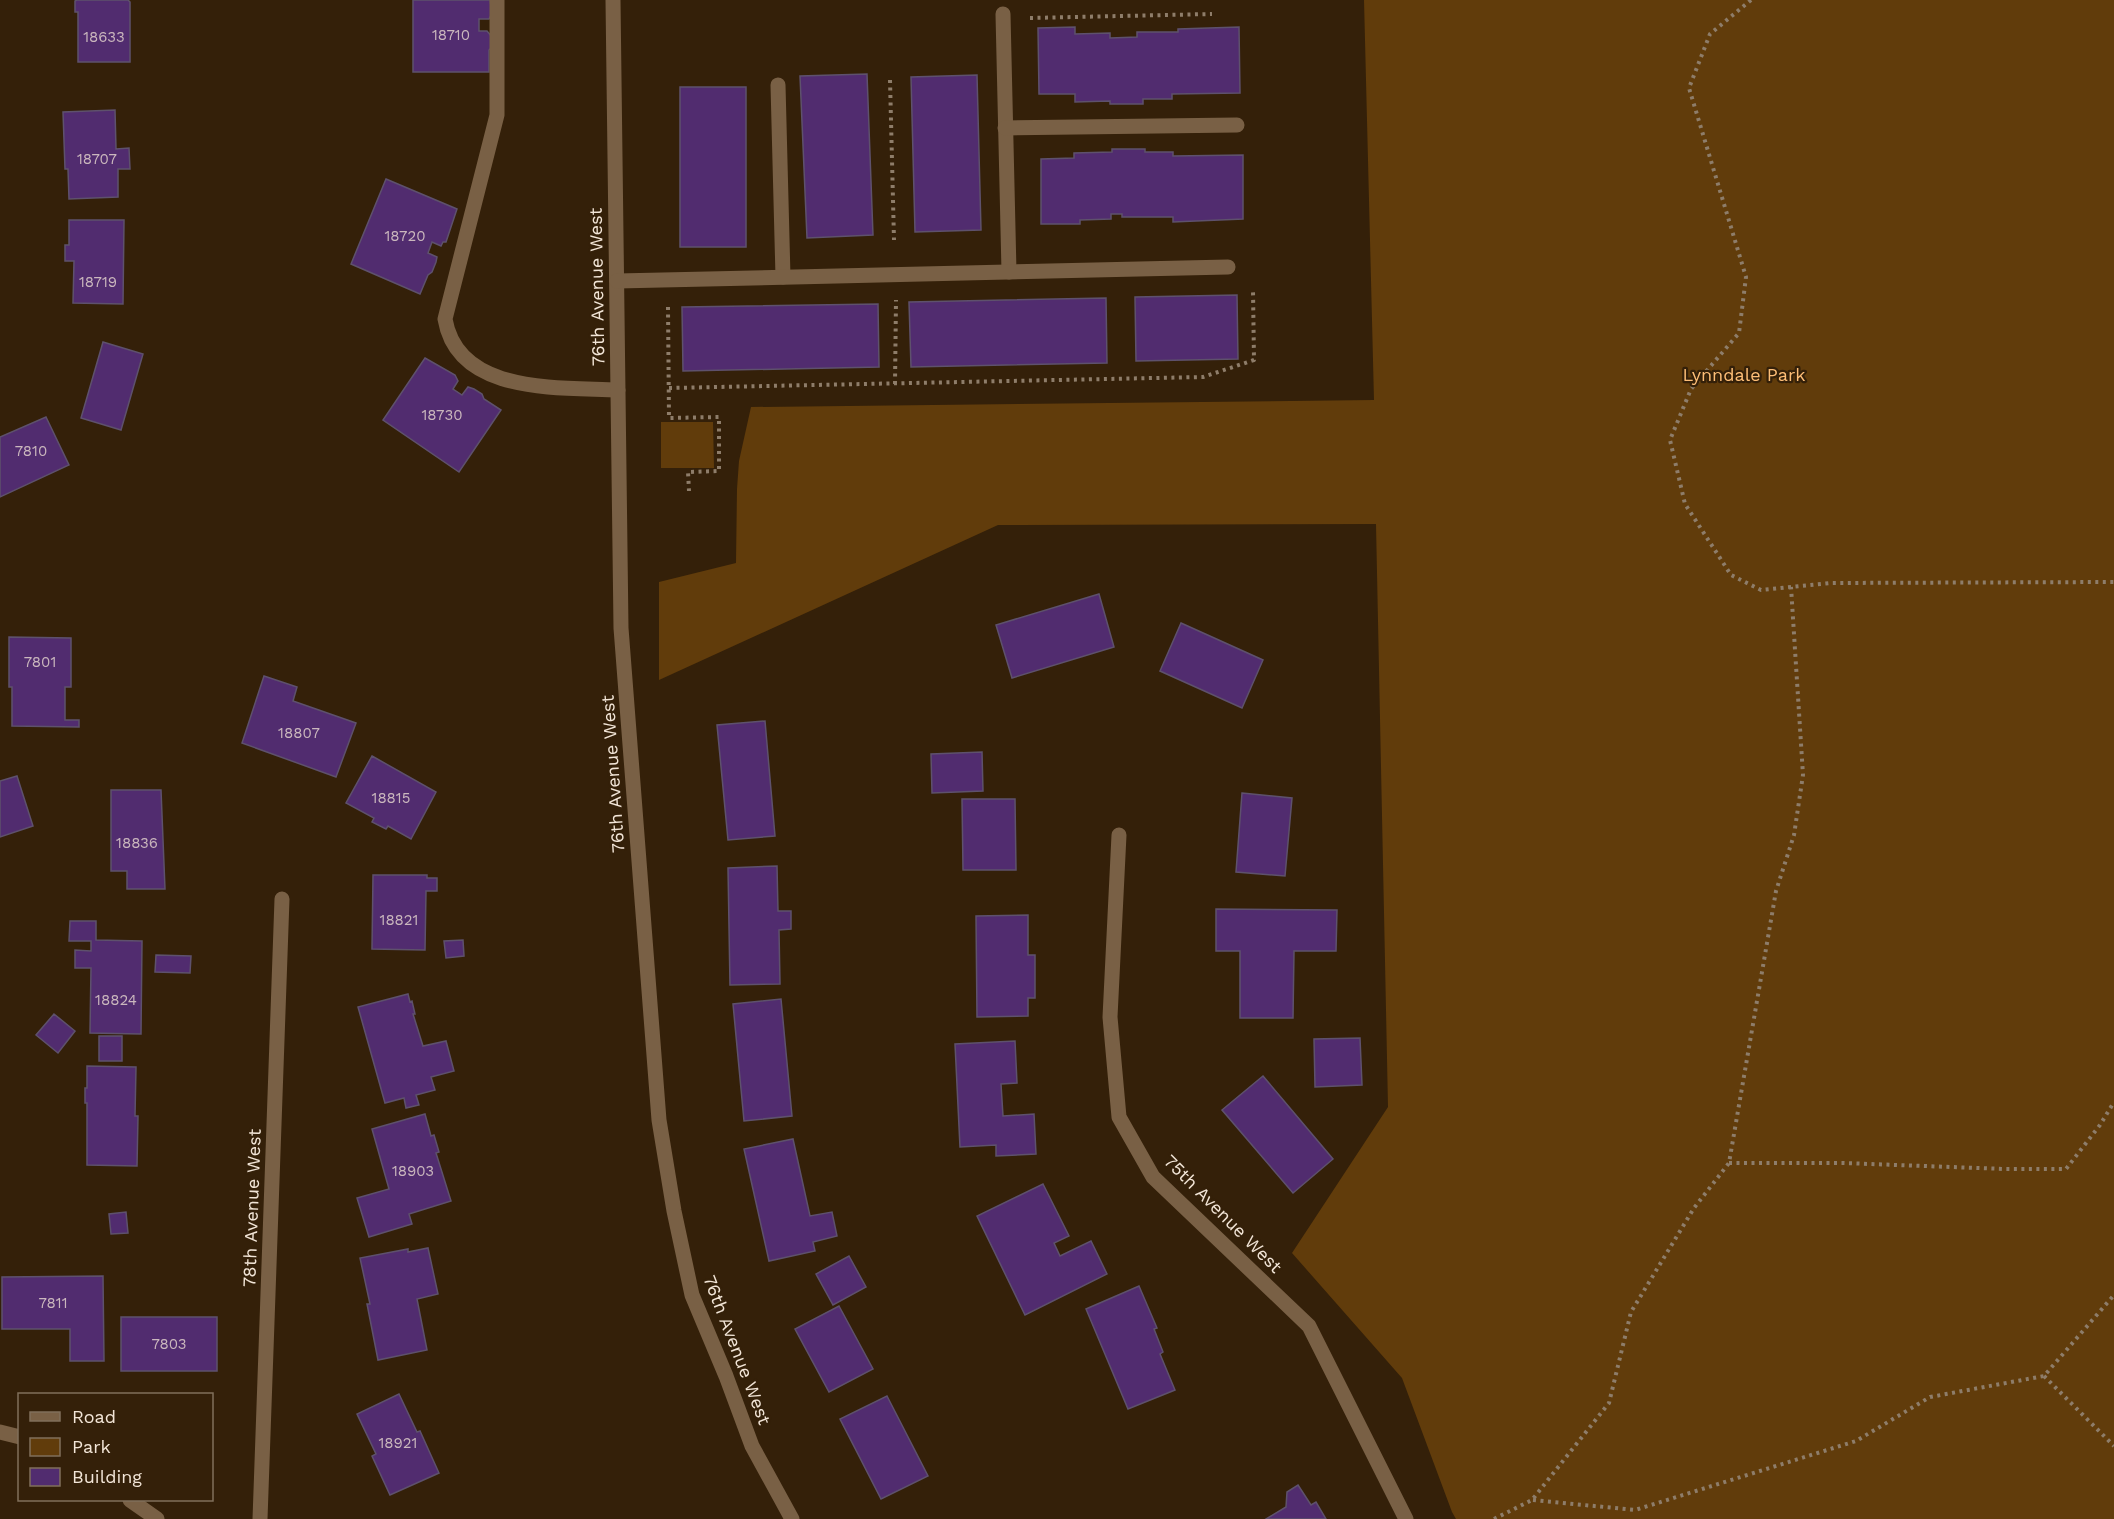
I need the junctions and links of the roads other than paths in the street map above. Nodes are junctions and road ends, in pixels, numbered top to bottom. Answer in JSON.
{"nodes":[{"id":1,"x":497,"y":0,"type":"edge"},
{"id":2,"x":613,"y":0,"type":"edge"},
{"id":3,"x":1003,"y":14,"type":"dead end"},
{"id":4,"x":778,"y":85,"type":"dead end"},
{"id":5,"x":1237,"y":125,"type":"dead end"},
{"id":6,"x":1005,"y":128,"type":"junction"},
{"id":7,"x":1228,"y":267,"type":"dead end"},
{"id":8,"x":1009,"y":272,"type":"junction"},
{"id":9,"x":783,"y":277,"type":"junction"},
{"id":10,"x":617,"y":281,"type":"junction"},
{"id":11,"x":618,"y":390,"type":"junction"},
{"id":12,"x":1119,"y":835,"type":"dead end"},
{"id":13,"x":282,"y":899,"type":"dead end"},
{"id":14,"x":0,"y":1432,"type":"edge"},
{"id":15,"x":18,"y":1436,"type":"edge"},
{"id":16,"x":131,"y":1501,"type":"edge"},
{"id":17,"x":157,"y":1519,"type":"edge"},
{"id":18,"x":260,"y":1519,"type":"edge"},
{"id":19,"x":792,"y":1519,"type":"edge"},
{"id":20,"x":1406,"y":1519,"type":"edge"}],
"edges":[{"from":1,"to":11,"type":"street"},
{"from":2,"to":10,"type":"street","name":"76th Avenue West"},
{"from":3,"to":6,"type":"street"},
{"from":4,"to":9,"type":"street"},
{"from":5,"to":6,"type":"street"},
{"from":6,"to":8,"type":"street"},
{"from":7,"to":8,"type":"street"},
{"from":8,"to":9,"type":"street"},
{"from":9,"to":10,"type":"street"},
{"from":10,"to":11,"type":"street","name":"76th Avenue West"},
{"from":11,"to":19,"type":"street","name":"76th Avenue West"},
{"from":12,"to":20,"type":"street","name":"75th Avenue West"},
{"from":13,"to":18,"type":"street","name":"78th Avenue West"},
{"from":14,"to":15,"type":"street"},
{"from":16,"to":17,"type":"street"}]}
